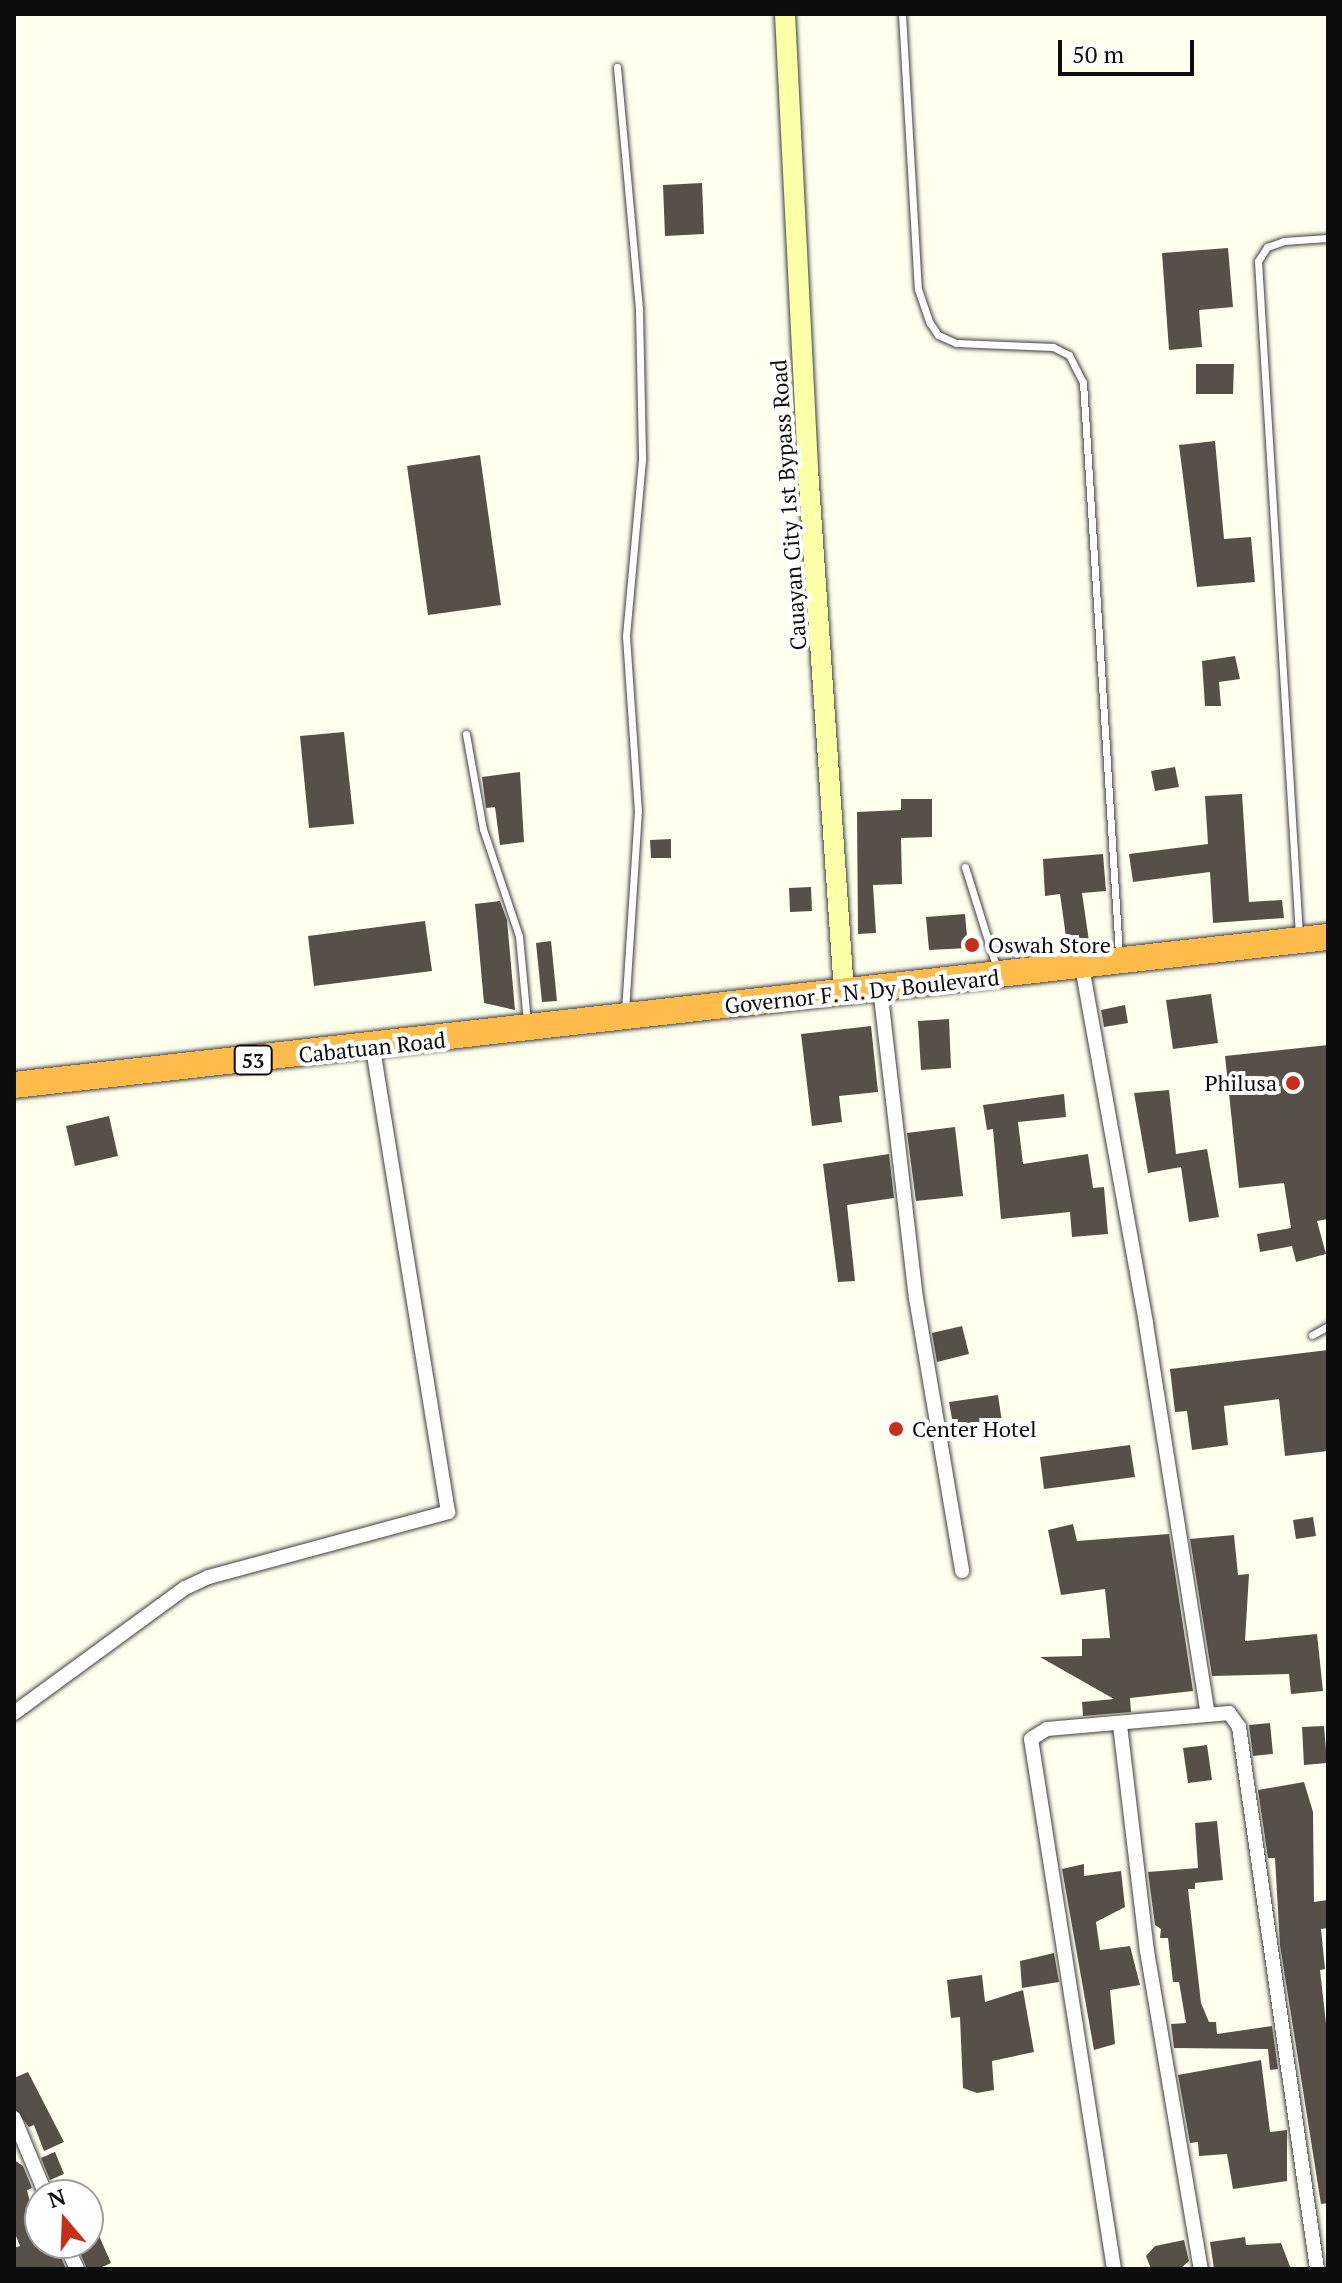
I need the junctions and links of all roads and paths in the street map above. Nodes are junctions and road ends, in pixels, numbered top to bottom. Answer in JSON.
{"nodes":[{"id":1,"x":785,"y":14,"type":"edge"},
{"id":2,"x":902,"y":14,"type":"edge"},
{"id":3,"x":617,"y":67,"type":"dead end"},
{"id":4,"x":1328,"y":238,"type":"edge"},
{"id":5,"x":466,"y":734,"type":"dead end"},
{"id":6,"x":965,"y":867,"type":"dead end"},
{"id":7,"x":1328,"y":937,"type":"edge"},
{"id":8,"x":1299,"y":940,"type":"junction"},
{"id":9,"x":1119,"y":959,"type":"junction"},
{"id":10,"x":1082,"y":967,"type":"junction"},
{"id":11,"x":999,"y":975,"type":"junction"},
{"id":12,"x":880,"y":988,"type":"junction"},
{"id":13,"x":844,"y":992,"type":"junction"},
{"id":14,"x":625,"y":1018,"type":"junction"},
{"id":15,"x":527,"y":1029,"type":"junction"},
{"id":16,"x":491,"y":1033,"type":"joint"},
{"id":17,"x":373,"y":1047,"type":"junction"},
{"id":18,"x":14,"y":1085,"type":"edge"},
{"id":19,"x":1328,"y":1326,"type":"edge"},
{"id":20,"x":1312,"y":1335,"type":"dead end"},
{"id":21,"x":962,"y":1571,"type":"dead end"},
{"id":22,"x":14,"y":1713,"type":"edge"},
{"id":23,"x":1208,"y":1714,"type":"junction"},
{"id":24,"x":1120,"y":1725,"type":"junction"},
{"id":25,"x":14,"y":2118,"type":"edge"},
{"id":26,"x":39,"y":2179,"type":"edge"},
{"id":27,"x":1114,"y":2269,"type":"edge"},
{"id":28,"x":1201,"y":2269,"type":"edge"},
{"id":29,"x":1317,"y":2269,"type":"edge"}],
"edges":[{"from":1,"to":13,"type":"main road","name":"Cauayan City 1st Bypass Road"},
{"from":2,"to":9,"type":"lane"},
{"from":3,"to":14,"type":"lane"},
{"from":4,"to":8,"type":"lane"},
{"from":5,"to":15,"type":"lane"},
{"from":6,"to":11,"type":"lane"},
{"from":7,"to":8,"type":"highway","name":"Governor F. N. Dy Boulevard","number":"53"},
{"from":8,"to":9,"type":"highway","name":"Governor F. N. Dy Boulevard","number":"53"},
{"from":9,"to":10,"type":"highway","name":"Governor F. N. Dy Boulevard","number":"53"},
{"from":10,"to":11,"type":"highway","name":"Governor F. N. Dy Boulevard","number":"53"},
{"from":10,"to":23,"type":"street"},
{"from":11,"to":12,"type":"highway","name":"Governor F. N. Dy Boulevard","number":"53"},
{"from":12,"to":13,"type":"highway","name":"Governor F. N. Dy Boulevard","number":"53"},
{"from":12,"to":21,"type":"street"},
{"from":13,"to":14,"type":"highway","name":"Governor F. N. Dy Boulevard","number":"53"},
{"from":14,"to":15,"type":"highway","name":"Governor F. N. Dy Boulevard","number":"53"},
{"from":15,"to":16,"type":"highway","name":"Governor F. N. Dy Boulevard","number":"53"},
{"from":16,"to":17,"type":"highway","name":"Cabatuan Road","number":"53"},
{"from":17,"to":18,"type":"highway","name":"Cabatuan Road","number":"53"},
{"from":17,"to":22,"type":"street"},
{"from":19,"to":20,"type":"lane"},
{"from":23,"to":24,"type":"street"},
{"from":23,"to":29,"type":"street"},
{"from":24,"to":27,"type":"street"},
{"from":24,"to":28,"type":"street"},
{"from":25,"to":26,"type":"street"}]}
